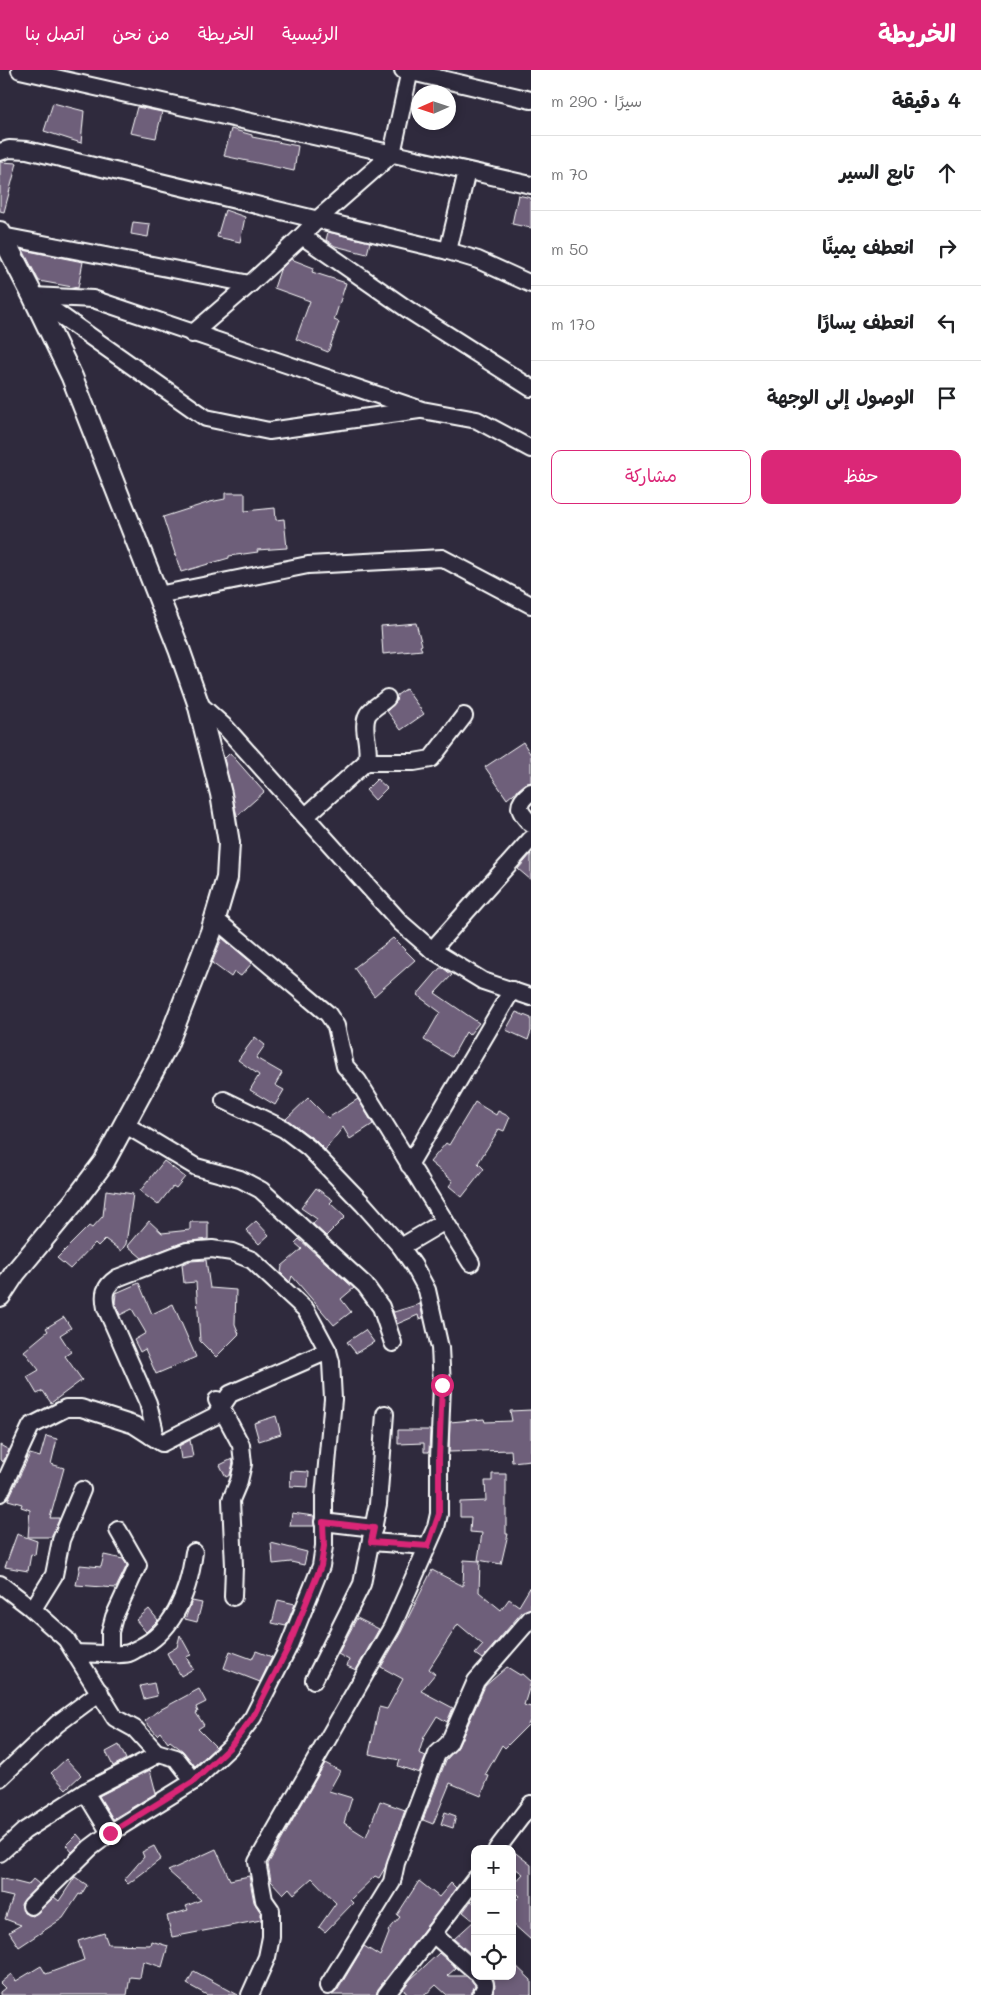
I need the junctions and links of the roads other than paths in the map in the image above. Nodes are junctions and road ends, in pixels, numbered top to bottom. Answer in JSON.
{"nodes":[{"id":1,"x":20,"y":70,"type":"edge"},
{"id":2,"x":408,"y":70,"type":"edge"},
{"id":3,"x":531,"y":100,"type":"edge"},
{"id":4,"x":0,"y":152,"type":"edge"},
{"id":5,"x":392,"y":154,"type":"junction"},
{"id":6,"x":467,"y":171,"type":"junction"},
{"id":7,"x":531,"y":185,"type":"edge"},
{"id":8,"x":318,"y":219,"type":"junction"},
{"id":9,"x":1,"y":234,"type":"edge"},
{"id":10,"x":302,"y":236,"type":"junction"},
{"id":11,"x":448,"y":251,"type":"junction"},
{"id":12,"x":478,"y":260,"type":"junction"},
{"id":13,"x":531,"y":270,"type":"edge"},
{"id":14,"x":250,"y":284,"type":"junction"},
{"id":15,"x":531,"y":284,"type":"edge"},
{"id":16,"x":33,"y":296,"type":"junction"},
{"id":17,"x":192,"y":334,"type":"junction"},
{"id":18,"x":531,"y":388,"type":"edge"},
{"id":19,"x":422,"y":410,"type":"junction"},
{"id":20,"x":531,"y":449,"type":"edge"},
{"id":21,"x":158,"y":595,"type":"junction"},
{"id":22,"x":531,"y":605,"type":"edge"},
{"id":23,"x":387,"y":698,"type":"dead end"},
{"id":24,"x":198,"y":703,"type":"junction"},
{"id":25,"x":464,"y":716,"type":"dead end"},
{"id":26,"x":366,"y":762,"type":"junction"},
{"id":27,"x":531,"y":792,"type":"edge"},
{"id":28,"x":306,"y":816,"type":"junction"},
{"id":29,"x":531,"y":824,"type":"edge"},
{"id":30,"x":531,"y":839,"type":"edge"},
{"id":31,"x":215,"y":919,"type":"junction"},
{"id":32,"x":432,"y":950,"type":"junction"},
{"id":33,"x":512,"y":990,"type":"junction"},
{"id":34,"x":531,"y":997,"type":"edge"},
{"id":35,"x":224,"y":1100,"type":"dead end"},
{"id":36,"x":124,"y":1124,"type":"junction"},
{"id":37,"x":409,"y":1165,"type":"junction"},
{"id":38,"x":445,"y":1221,"type":"junction"},
{"id":39,"x":401,"y":1247,"type":"junction"},
{"id":40,"x":471,"y":1263,"type":"dead end"},
{"id":41,"x":0,"y":1296,"type":"edge"},
{"id":42,"x":394,"y":1343,"type":"dead end"},
{"id":43,"x":328,"y":1352,"type":"junction"},
{"id":44,"x":219,"y":1403,"type":"junction"},
{"id":45,"x":385,"y":1414,"type":"dead end"},
{"id":46,"x":151,"y":1436,"type":"junction"},
{"id":47,"x":82,"y":1490,"type":"dead end"},
{"id":48,"x":0,"y":1493,"type":"edge"},
{"id":49,"x":323,"y":1522,"type":"junction"},
{"id":50,"x":118,"y":1530,"type":"dead end"},
{"id":51,"x":372,"y":1535,"type":"junction"},
{"id":52,"x":428,"y":1546,"type":"junction"},
{"id":53,"x":194,"y":1552,"type":"dead end"},
{"id":54,"x":0,"y":1584,"type":"edge"},
{"id":55,"x":232,"y":1597,"type":"dead end"},
{"id":56,"x":33,"y":1609,"type":"junction"},
{"id":57,"x":531,"y":1618,"type":"edge"},
{"id":58,"x":75,"y":1653,"type":"junction"},
{"id":59,"x":110,"y":1653,"type":"junction"},
{"id":60,"x":314,"y":1680,"type":"dead end"},
{"id":61,"x":100,"y":1692,"type":"junction"},
{"id":62,"x":156,"y":1752,"type":"junction"},
{"id":63,"x":0,"y":1778,"type":"edge"},
{"id":64,"x":194,"y":1781,"type":"junction"},
{"id":65,"x":85,"y":1792,"type":"junction"},
{"id":66,"x":531,"y":1804,"type":"edge"},
{"id":67,"x":110,"y":1833,"type":"junction"},
{"id":68,"x":501,"y":1845,"type":"edge"},
{"id":69,"x":0,"y":1853,"type":"edge"},
{"id":70,"x":471,"y":1884,"type":"edge"},
{"id":71,"x":31,"y":1906,"type":"dead end"},
{"id":72,"x":433,"y":1934,"type":"junction"},
{"id":73,"x":471,"y":1967,"type":"edge"},
{"id":74,"x":483,"y":1980,"type":"edge"},
{"id":75,"x":328,"y":1986,"type":"dead end"},
{"id":76,"x":250,"y":1995,"type":"edge"},
{"id":77,"x":386,"y":1995,"type":"edge"},
{"id":78,"x":481,"y":1995,"type":"edge"}],
"edges":[{"from":1,"to":5,"type":"street"},
{"from":2,"to":3,"type":"street"},
{"from":2,"to":5,"type":"street"},
{"from":4,"to":8,"type":"street"},
{"from":5,"to":6,"type":"street"},
{"from":5,"to":8,"type":"street"},
{"from":6,"to":7,"type":"street"},
{"from":6,"to":11,"type":"street"},
{"from":8,"to":10,"type":"street"},
{"from":8,"to":11,"type":"street"},
{"from":9,"to":14,"type":"street"},
{"from":9,"to":16,"type":"main road"},
{"from":10,"to":14,"type":"street"},
{"from":10,"to":18,"type":"street"},
{"from":11,"to":12,"type":"street"},
{"from":12,"to":13,"type":"street"},
{"from":12,"to":15,"type":"street"},
{"from":14,"to":17,"type":"street"},
{"from":16,"to":17,"type":"street"},
{"from":16,"to":19,"type":"street"},
{"from":16,"to":21,"type":"main road"},
{"from":17,"to":19,"type":"street"},
{"from":19,"to":20,"type":"street"},
{"from":21,"to":22,"type":"street"},
{"from":21,"to":24,"type":"main road"},
{"from":23,"to":26,"type":"street"},
{"from":24,"to":28,"type":"street"},
{"from":24,"to":31,"type":"main road"},
{"from":25,"to":26,"type":"street"},
{"from":26,"to":28,"type":"street"},
{"from":27,"to":29,"type":"street"},
{"from":28,"to":32,"type":"street"},
{"from":30,"to":32,"type":"street"},
{"from":31,"to":36,"type":"main road"},
{"from":31,"to":37,"type":"street"},
{"from":32,"to":33,"type":"street"},
{"from":33,"to":34,"type":"street"},
{"from":33,"to":37,"type":"street"},
{"from":35,"to":39,"type":"street"},
{"from":36,"to":41,"type":"main road"},
{"from":36,"to":42,"type":"street"},
{"from":37,"to":38,"type":"street"},
{"from":38,"to":39,"type":"street"},
{"from":38,"to":40,"type":"street"},
{"from":39,"to":52,"type":"street"},
{"from":43,"to":44,"type":"street"},
{"from":43,"to":46,"type":"street"},
{"from":43,"to":49,"type":"street"},
{"from":44,"to":46,"type":"street"},
{"from":44,"to":55,"type":"street"},
{"from":45,"to":51,"type":"street"},
{"from":46,"to":48,"type":"street"},
{"from":47,"to":56,"type":"street"},
{"from":49,"to":51,"type":"street"},
{"from":49,"to":64,"type":"street"},
{"from":50,"to":59,"type":"street"},
{"from":51,"to":52,"type":"street"},
{"from":51,"to":60,"type":"street"},
{"from":52,"to":76,"type":"street"},
{"from":53,"to":59,"type":"street"},
{"from":54,"to":56,"type":"street"},
{"from":56,"to":58,"type":"street"},
{"from":57,"to":75,"type":"street"},
{"from":58,"to":59,"type":"street"},
{"from":58,"to":61,"type":"street"},
{"from":61,"to":62,"type":"street"},
{"from":61,"to":63,"type":"street"},
{"from":62,"to":64,"type":"street"},
{"from":62,"to":65,"type":"street"},
{"from":64,"to":67,"type":"street"},
{"from":65,"to":67,"type":"street"},
{"from":65,"to":69,"type":"street"},
{"from":66,"to":68,"type":"street"},
{"from":67,"to":71,"type":"street"},
{"from":70,"to":72,"type":"street"},
{"from":72,"to":73,"type":"street"},
{"from":72,"to":77,"type":"street"},
{"from":74,"to":78,"type":"street"}]}
